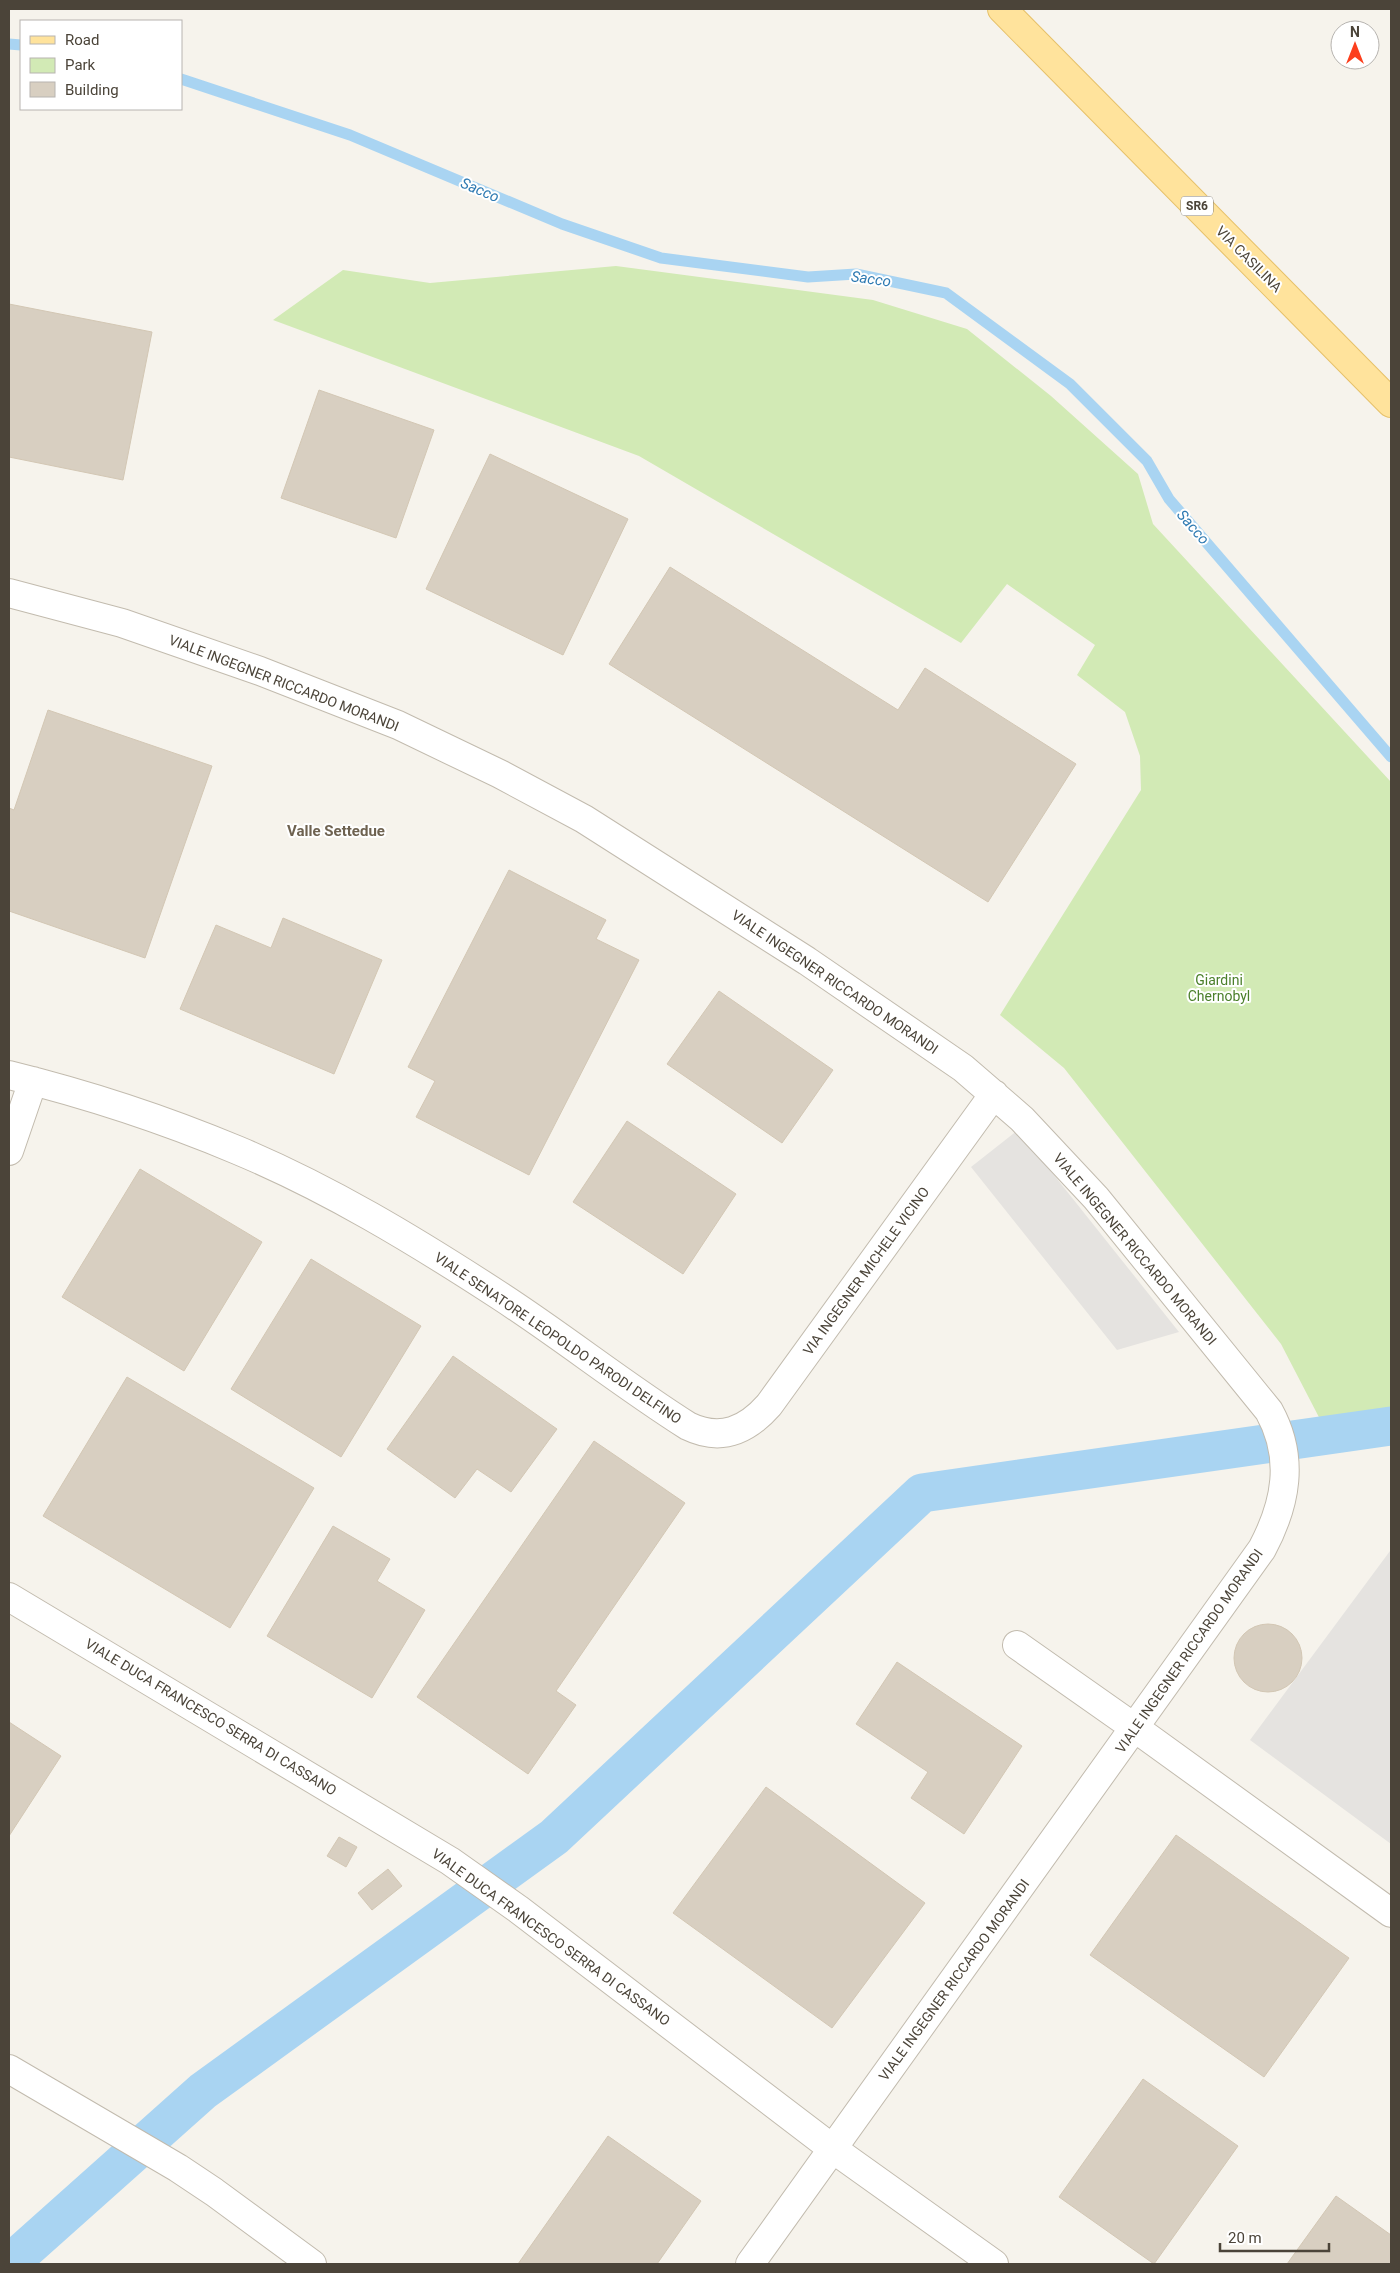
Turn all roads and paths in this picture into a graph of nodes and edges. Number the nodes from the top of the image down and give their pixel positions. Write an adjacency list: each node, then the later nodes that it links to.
1 (1002, 9): 2 (main road, VIA CASILINA / SR6)
2 (1391, 404)
3 (9, 593): 5 (street, VIALE INGEGNER RICCARDO MORANDI)
4 (21, 1078): 6 (street); 7 (street, VIALE SENATORE LEOPOLDO PARODI DELFINO)
5 (994, 1094): 7 (street, VIA INGEGNER MICHELE VICINO); 10 (street, VIALE INGEGNER RICCARDO MORANDI)
6 (9, 1152)
7 (724, 1433)
8 (9, 1597): 13 (street, VIALE DUCA FRANCESCO SERRA DI CASSANO)
9 (1016, 1645): 10 (street)
10 (1135, 1728): 11 (street); 13 (street, VIALE INGEGNER RICCARDO MORANDI)
11 (1391, 1913)
12 (9, 2069): 14 (street)
13 (832, 2149): 15 (street, VIALE INGEGNER RICCARDO MORANDI); 16 (street, VIALE DUCA FRANCESCO SERRA DI CASSANO)
14 (312, 2264)
15 (750, 2264)
16 (994, 2264)

